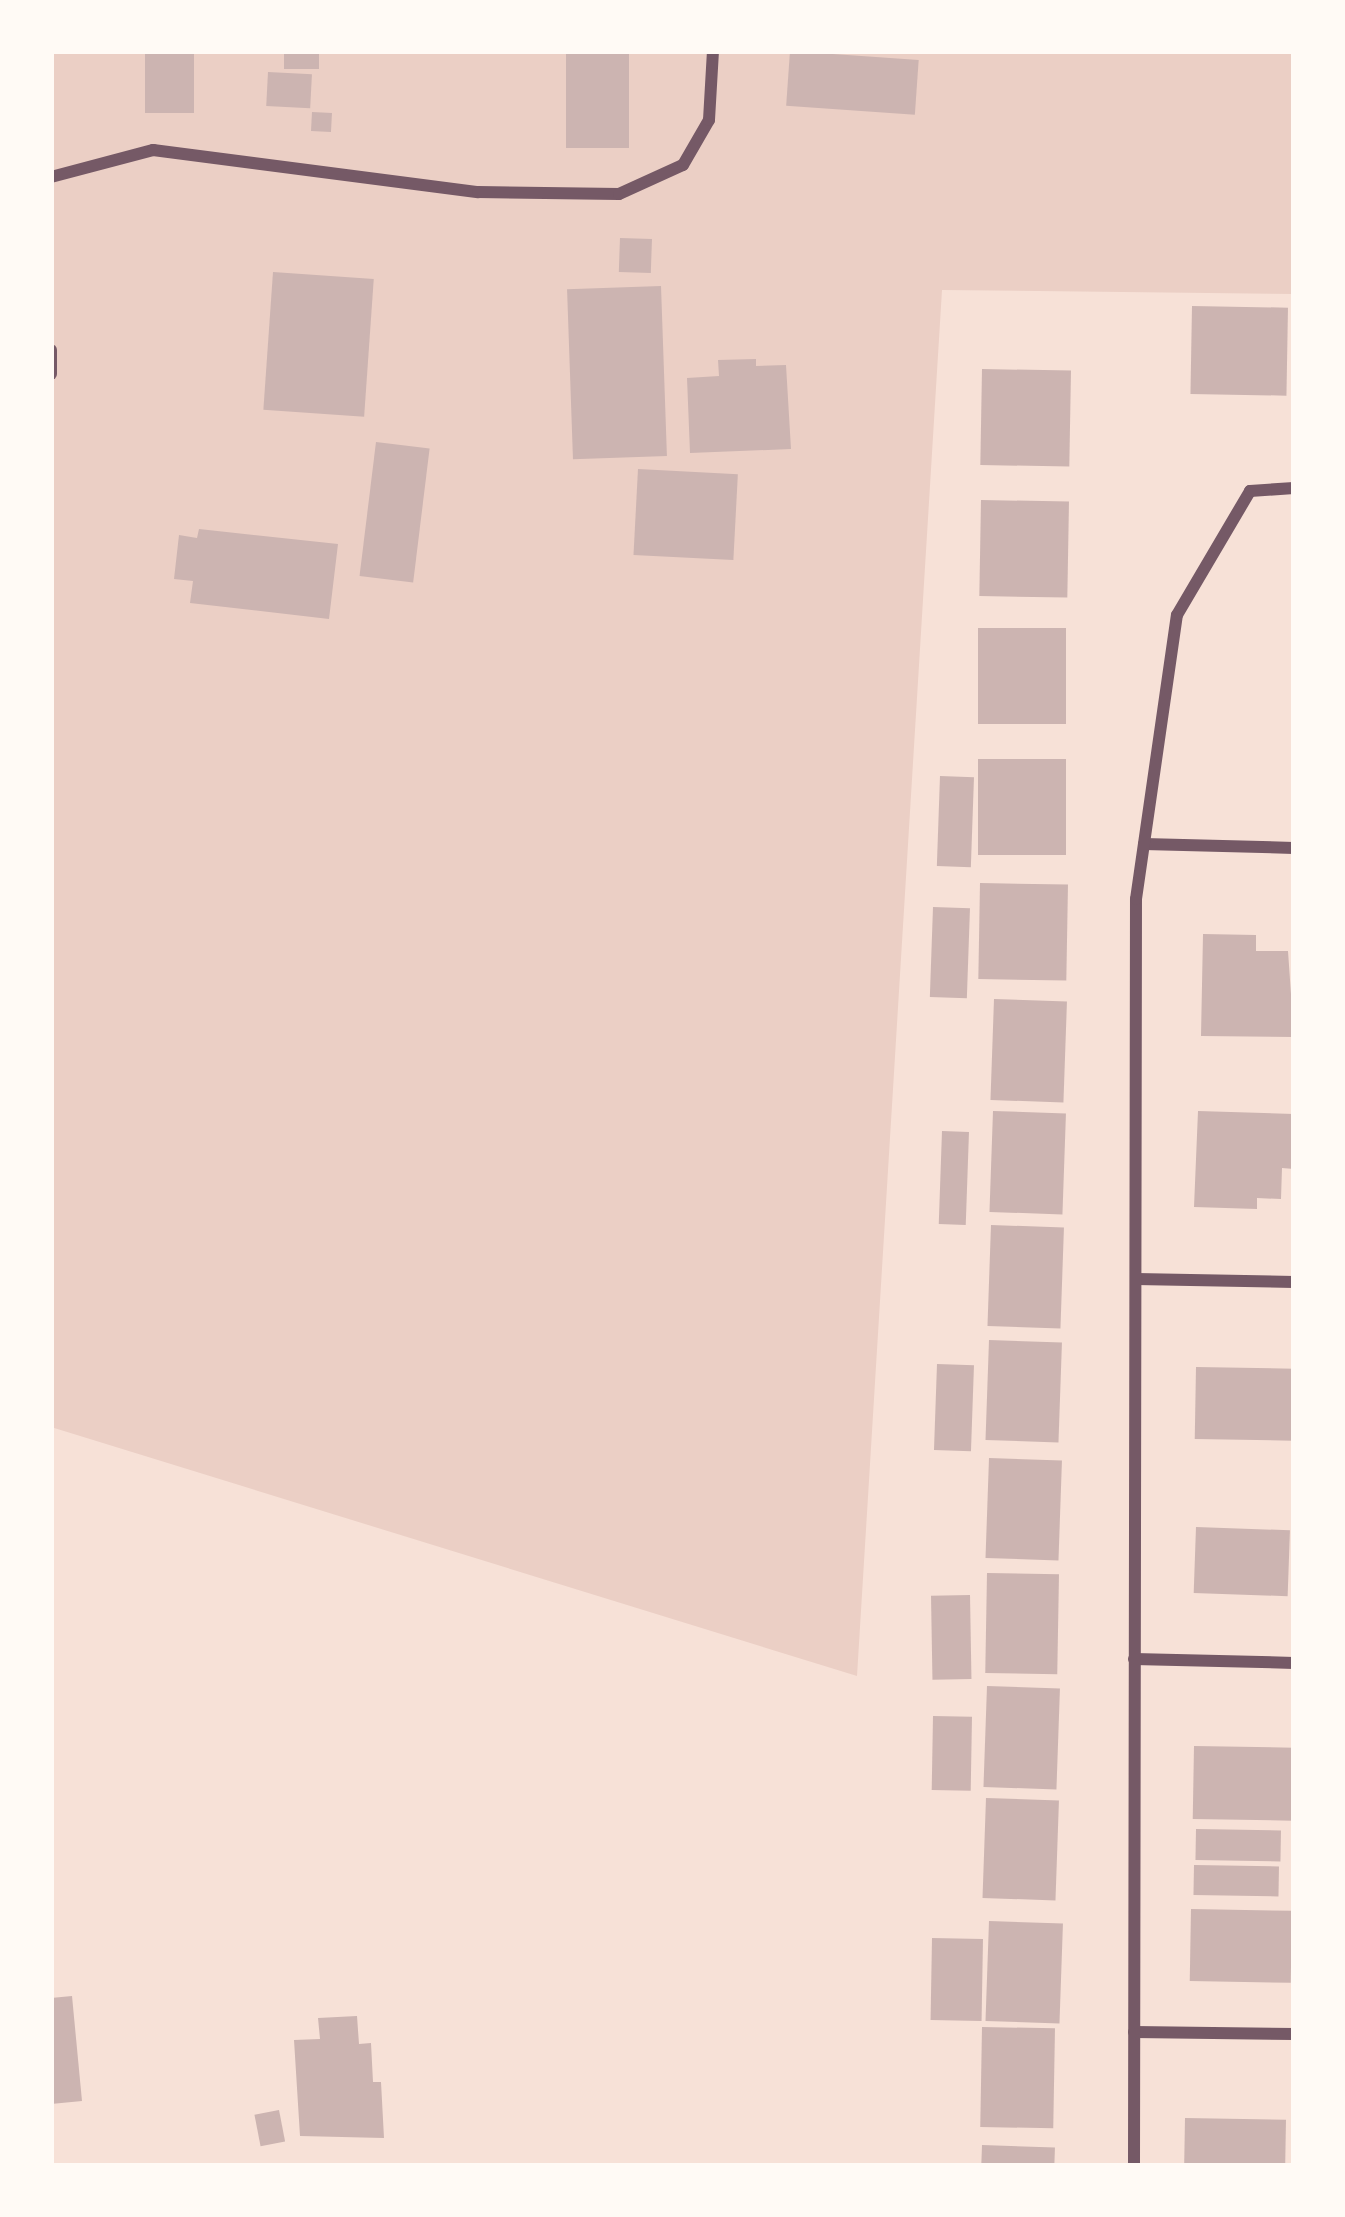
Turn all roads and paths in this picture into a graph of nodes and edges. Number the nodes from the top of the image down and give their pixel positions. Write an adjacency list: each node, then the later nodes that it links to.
1 (713, 51): 2 (street)
2 (51, 177)
3 (51, 350): 4 (street)
4 (51, 374)
5 (1294, 488): 6 (street)
6 (1144, 844): 7 (street); 8 (street)
7 (1294, 848)
8 (1136, 1279): 9 (street); 10 (street)
9 (1294, 1282)
10 (1135, 1659): 11 (street); 12 (street)
11 (1294, 1663)
12 (1134, 2032): 13 (street); 14 (street)
13 (1294, 2034)
14 (1134, 2166)

